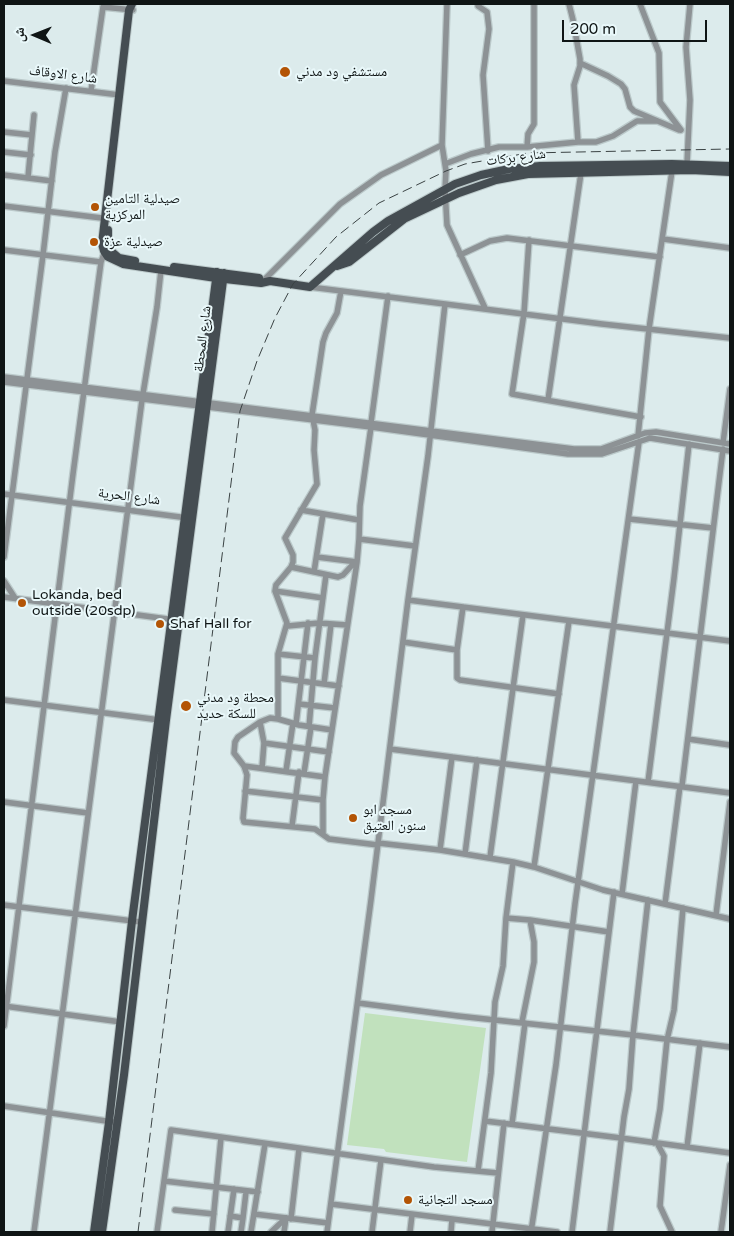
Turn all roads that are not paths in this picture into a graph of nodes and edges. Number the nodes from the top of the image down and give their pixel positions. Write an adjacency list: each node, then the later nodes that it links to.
1 (447, 4): 21 (street)
2 (478, 4): 23 (street)
3 (534, 4): 22 (street)
4 (568, 4): 8 (street)
5 (640, 4): 16 (street)
6 (690, 4): 19 (street)
7 (132, 7): 11 (street); 12 (main road); 15 (main road)
8 (580, 63): 14 (street); 20 (street)
9 (4, 81): 10 (street, شارع الاوقاف)
10 (66, 88): 11 (street, شارع الاوقاف); 34 (street)
11 (91, 91): 12 (street, شارع الاوقاف)
12 (120, 95): 15 (main road)
13 (34, 115): 18 (street)
14 (656, 120): 16 (street); 20 (street)
15 (118, 129): 39 (main road)
16 (681, 130): 19 (street)
17 (4, 132): 18 (street)
18 (32, 135): 25 (street)
19 (688, 135): 27 (street)
20 (578, 142): 22 (street)
21 (442, 145): 26 (street); 53 (street)
22 (527, 147): 23 (street)
23 (488, 150): 26 (street)
24 (4, 152): 25 (street)
25 (31, 155): 33 (street)
26 (445, 164): 35 (street)
27 (688, 164): 28 (main road, شارع بركات); 35 (main road, شارع بركات)
28 (730, 166)
29 (672, 171): 30 (main road, شارع بركات); 31 (main road, شارع بركات); 40 (street)
30 (581, 172): 36 (main road, شارع بركات); 42 (street)
31 (730, 172)
32 (4, 175): 33 (street)
33 (28, 177): 34 (street)
34 (52, 181): 38 (street)
35 (444, 190): 36 (street); 50 (main road, شارع بركات)
36 (445, 200): 47 (street); 50 (main road, شارع بركات)
37 (4, 206): 38 (street)
38 (48, 211): 39 (street); 46 (street)
39 (107, 219): 45 (main road)
40 (663, 238): 43 (street); 48 (street)
41 (529, 240): 42 (street); 47 (street); 59 (street)
42 (571, 244): 48 (street); 60 (street)
43 (730, 248)
44 (4, 250): 46 (street)
45 (107, 250): 49 (street); 51 (main road); 52 (main road)
46 (43, 255): 49 (street); 65 (street)
47 (460, 255): 58 (street)
48 (660, 257): 61 (street)
49 (101, 262): 66 (street)
50 (333, 268): 54 (main road, شارع بركات)
51 (161, 270): 52 (main road); 68 (street)
52 (220, 276): 53 (main road); 70 (main road, شارع المحطة)
53 (265, 281): 54 (main road)
54 (310, 287): 55 (street)
55 (341, 291): 56 (street); 72 (street)
56 (388, 296): 57 (street); 73 (street)
57 (445, 304): 58 (street); 74 (street)
58 (485, 308): 59 (street)
59 (524, 313): 60 (street); 69 (street)
60 (559, 318): 61 (street); 69 (street)
61 (649, 329): 62 (street); 71 (street)
62 (730, 338)
63 (4, 376): 65 (street)
64 (4, 382): 65 (street)
65 (27, 382): 66 (street); 81 (street)
66 (85, 389): 68 (street); 82 (street)
67 (730, 389): 78 (street)
68 (142, 396): 70 (street); 83 (street)
69 (548, 400): 71 (street)
70 (203, 404): 72 (street); 86 (main road, شارع المحطة)
71 (640, 417): 75 (street)
72 (312, 418): 73 (street); 84 (street)
73 (371, 425): 74 (street); 88 (street)
74 (430, 433): 75 (street); 92 (street)
75 (638, 439): 76 (street); 78 (street); 87 (street)
76 (689, 444): 78 (street); 89 (street)
77 (730, 444): 78 (street)
78 (723, 446): 79 (street); 90 (street)
79 (730, 451)
80 (4, 494): 81 (street, شارع الحرية)
81 (12, 495): 82 (street, شارع الحرية); 93 (street)
82 (69, 502): 83 (street, شارع الحرية); 105 (street)
83 (127, 509): 86 (street, شارع الحرية); 107 (street)
84 (301, 510): 85 (street); 96 (street)
85 (323, 514): 88 (street); 94 (street)
86 (188, 518): 109 (main road, شارع المحطة)
87 (629, 519): 89 (street); 116 (street)
88 (359, 520): 91 (street)
89 (679, 525): 90 (street); 117 (street)
90 (714, 528): 118 (street)
91 (359, 539): 92 (street); 95 (street)
92 (415, 546): 104 (street)
93 (4, 557)
94 (317, 557): 95 (street); 97 (street)
95 (356, 562): 98 (street); 114 (street)
96 (291, 568): 97 (street); 100 (street)
97 (314, 572): 98 (street)
98 (326, 575): 103 (street)
99 (4, 581): 102 (street)
100 (275, 591): 103 (street); 115 (street)
101 (4, 597): 102 (street)
102 (15, 598): 105 (street)
103 (323, 598): 112 (street)
104 (408, 600): 106 (street); 120 (street)
105 (57, 604): 107 (street); 133 (street)
106 (463, 607): 108 (street); 121 (street)
107 (114, 612): 109 (street); 137 (street)
108 (523, 615): 110 (street); 130 (street)
109 (176, 620): 139 (main road, شارع المحطة)
110 (569, 621): 116 (street); 131 (street)
111 (308, 623): 112 (street); 115 (street); 123 (street)
112 (319, 623): 113 (street); 124 (street)
113 (331, 624): 114 (street); 128 (street)
114 (347, 625): 129 (street)
115 (288, 626): 122 (street)
116 (614, 626): 117 (street); 159 (street)
117 (667, 633): 118 (street); 162 (street)
118 (701, 638): 119 (street); 144 (street)
119 (730, 641)
120 (403, 642): 121 (street); 149 (street)
121 (458, 650): 130 (street)
122 (278, 654): 123 (street); 125 (street)
123 (304, 657): 124 (street); 126 (street)
124 (315, 658): 127 (street)
125 (278, 678): 126 (street); 138 (street)
126 (301, 681): 127 (street); 134 (street)
127 (313, 682): 128 (street); 135 (street)
128 (324, 684): 129 (street)
129 (339, 686): 136 (street)
130 (512, 687): 131 (street); 153 (street)
131 (559, 694): 156 (street)
132 (4, 700): 133 (street)
133 (44, 704): 137 (street); 170 (street)
134 (299, 704): 135 (street); 141 (street)
135 (311, 705): 136 (street); 142 (street)
136 (335, 708): 143 (street)
137 (101, 712): 139 (street); 171 (street)
138 (278, 719): 140 (street); 141 (street)
139 (162, 720): 192 (main road); 194 (main road)
140 (260, 722): 145 (street); 154 (street)
141 (295, 724): 142 (street); 147 (street)
142 (310, 727): 143 (street); 148 (street)
143 (332, 730): 150 (street)
144 (688, 739): 146 (street); 163 (street)
145 (264, 743): 147 (street); 155 (street)
146 (730, 745)
147 (289, 746): 148 (street); 157 (street)
148 (308, 749): 150 (street); 158 (street)
149 (390, 749): 151 (street); 174 (street)
150 (329, 752): 160 (street)
151 (452, 758): 152 (street); 175 (street)
152 (477, 760): 153 (street); 176 (street)
153 (503, 763): 156 (street); 177 (street)
154 (244, 766): 155 (street); 164 (street)
155 (262, 768): 157 (street)
156 (549, 769): 159 (street); 179 (street)
157 (286, 771): 158 (street)
158 (302, 773): 160 (street); 166 (street)
159 (594, 775): 161 (street); 180 (street)
160 (325, 777): 167 (street)
161 (636, 781): 162 (street); 182 (street)
162 (648, 782): 163 (street)
163 (681, 786): 165 (street); 184 (street)
164 (245, 791): 166 (street); 172 (street)
165 (730, 793)
166 (296, 796): 167 (street); 172 (street)
167 (322, 800): 173 (street)
168 (4, 802): 170 (street)
169 (730, 802): 189 (street)
170 (31, 806): 171 (street); 186 (street)
171 (88, 813): 188 (street)
172 (292, 826): 173 (street)
173 (323, 834): 174 (street)
174 (378, 844): 175 (street); 197 (street)
175 (440, 850): 176 (street)
176 (465, 854): 177 (street)
177 (490, 857): 178 (street)
178 (513, 862): 179 (street); 190 (street)
179 (534, 867): 180 (street)
180 (578, 882): 181 (street); 195 (street)
181 (614, 892): 182 (street); 196 (street)
182 (622, 894): 183 (street)
183 (648, 900): 184 (street); 206 (street)
184 (664, 904): 187 (street)
185 (4, 905): 186 (street)
186 (19, 907): 188 (street); 198 (street)
187 (683, 908): 189 (street); 207 (street)
188 (75, 913): 192 (street); 199 (street)
189 (716, 916): 191 (street)
190 (506, 918): 193 (street); 200 (street)
191 (730, 919)
192 (132, 920): 194 (street); 201 (main road)
193 (530, 920): 195 (street); 202 (street)
194 (141, 922): 212 (main road)
195 (572, 927): 196 (street); 204 (street)
196 (609, 932): 205 (street)
197 (358, 1003): 200 (street); 225 (street)
198 (5, 1006): 199 (street); 203 (street)
199 (62, 1014): 201 (street); 211 (street)
200 (495, 1019): 202 (street); 213 (street)
201 (120, 1022): 212 (main road)
202 (523, 1022): 204 (street); 215 (street)
203 (4, 1026)
204 (559, 1027): 205 (street); 216 (street)
205 (597, 1031): 206 (street); 217 (street)
206 (633, 1034): 207 (street); 219 (street)
207 (668, 1040): 208 (street); 220 (street)
208 (700, 1043): 209 (street); 222 (street)
209 (730, 1047)
210 (4, 1106): 211 (street)
211 (50, 1114): 212 (street); 248 (street)
212 (113, 1122): 249 (main road); 250 (main road)
213 (485, 1122): 214 (street); 228 (street)
214 (504, 1123): 215 (street); 229 (street)
215 (512, 1124): 216 (street)
216 (546, 1128): 217 (street); 247 (street)
217 (584, 1133): 219 (street); 264 (street)
218 (222, 1138): 221 (street); 230 (street); 231 (street)
219 (621, 1138): 220 (street); 265 (street)
220 (655, 1143): 222 (street); 266 (street)
221 (265, 1144): 223 (street); 234 (street)
222 (687, 1147): 224 (street)
223 (299, 1149): 225 (street); 243 (street)
224 (730, 1153)
225 (338, 1155): 226 (street); 235 (street)
226 (381, 1160): 228 (street); 237 (street)
227 (730, 1165): 267 (street)
228 (478, 1171): 229 (street)
229 (498, 1173): 246 (street)
230 (164, 1181): 231 (street); 251 (street)
231 (215, 1187): 232 (street); 238 (street)
232 (234, 1189): 234 (street); 241 (street)
233 (246, 1192): 242 (street)
234 (258, 1192): 239 (street)
235 (331, 1204): 237 (street); 245 (street)
236 (175, 1210): 238 (street)
237 (375, 1210): 240 (street); 259 (street)
238 (214, 1214): 252 (street)
239 (254, 1214): 243 (street); 255 (street)
240 (412, 1215): 244 (street); 260 (street)
241 (230, 1216): 242 (street); 253 (street)
242 (243, 1218): 254 (street)
243 (288, 1218): 245 (street); 256 (street); 257 (street)
244 (452, 1220): 246 (street); 261 (street)
245 (328, 1224): 258 (street)
246 (492, 1225): 247 (street); 262 (street)
247 (531, 1231): 263 (street)
248 (34, 1232)
249 (94, 1232)
250 (102, 1232)
251 (157, 1232)
252 (212, 1232)
253 (228, 1232)
254 (242, 1232)
255 (251, 1232)
256 (271, 1232)
257 (284, 1232)
258 (327, 1232)
259 (372, 1232)
260 (410, 1232)
261 (451, 1232)
262 (492, 1232)
263 (557, 1232)
264 (572, 1232)
265 (610, 1232)
266 (672, 1232)
267 (721, 1232)

